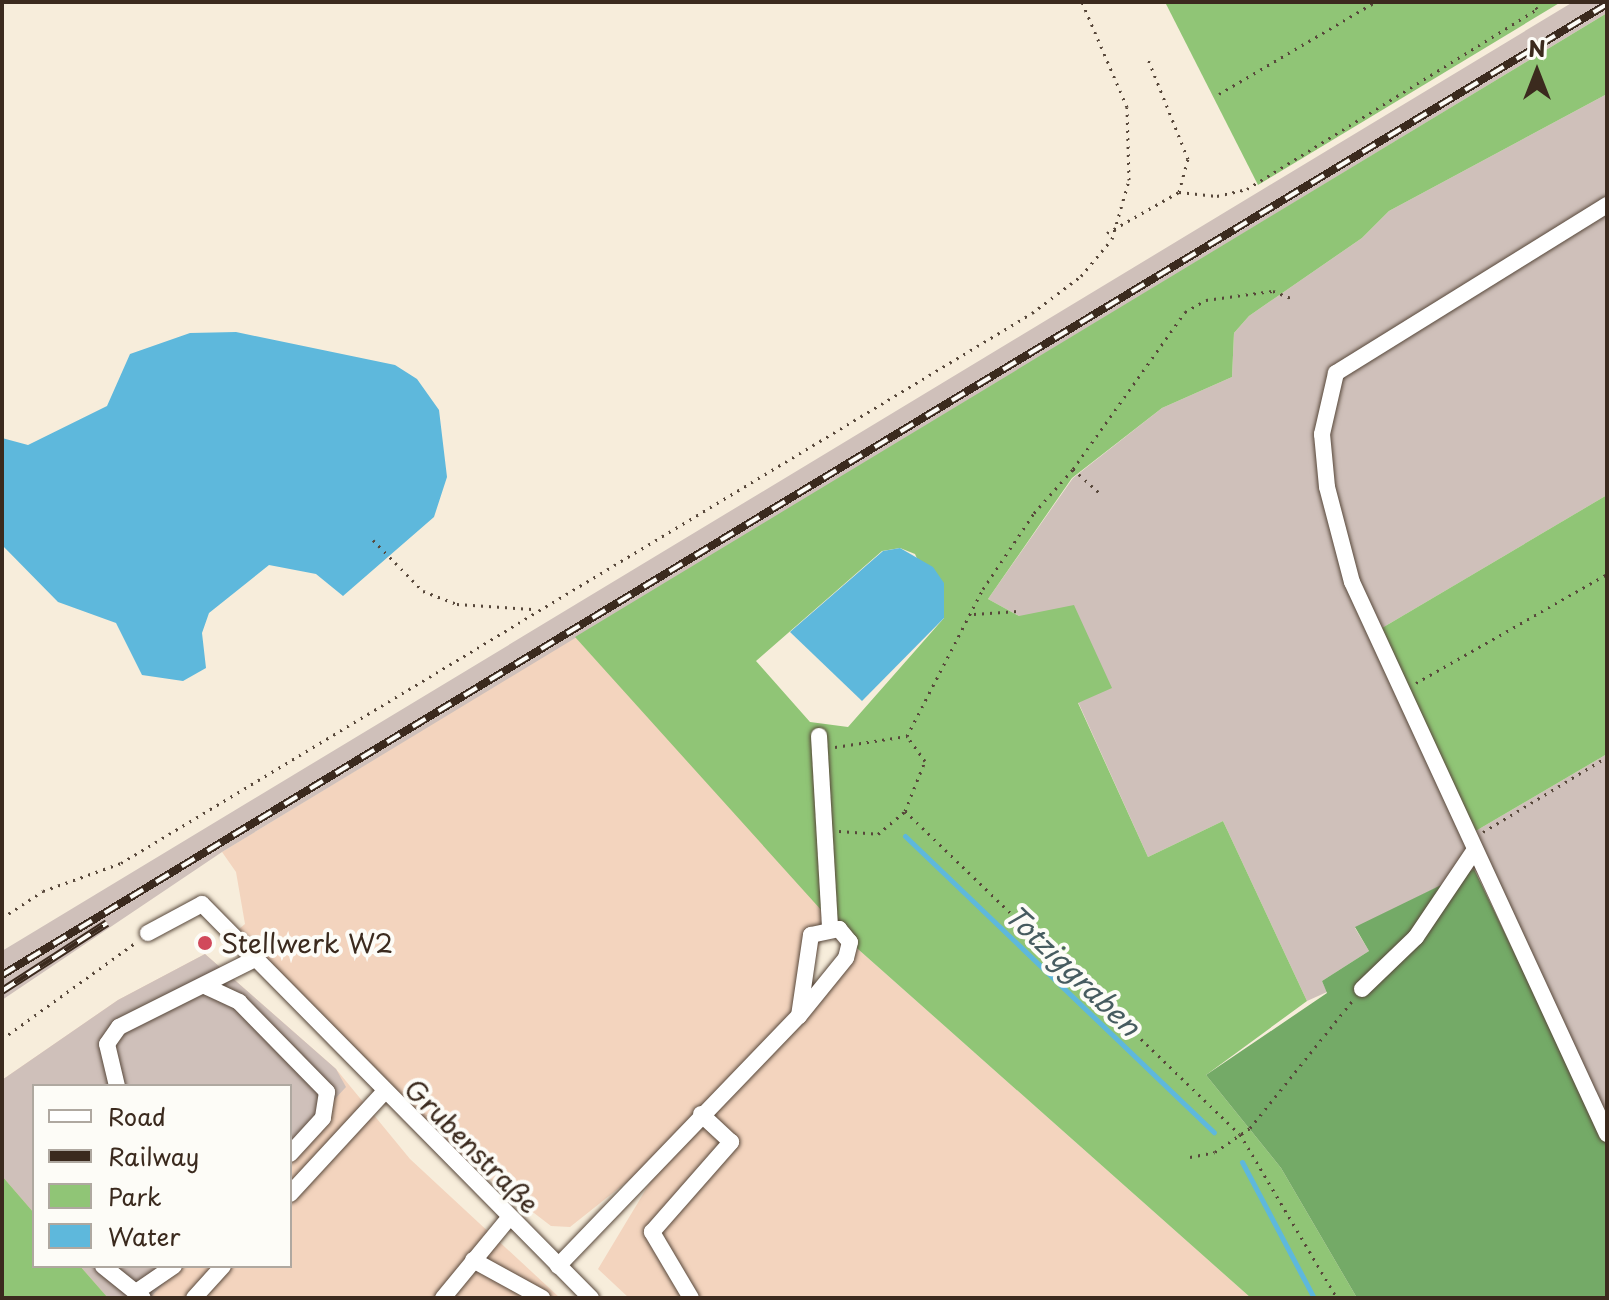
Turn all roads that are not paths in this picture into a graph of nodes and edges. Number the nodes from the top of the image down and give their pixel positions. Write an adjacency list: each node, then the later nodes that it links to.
1 (1607, 205): 3 (street)
2 (819, 736): 4 (street)
3 (1472, 846): 8 (street); 13 (street)
4 (830, 926): 9 (street); 9 (street)
5 (148, 933): 6 (street)
6 (251, 961): 7 (street); 11 (street)
7 (205, 986): 10 (street); 14 (street)
8 (1362, 989)
9 (799, 1016): 12 (street)
10 (116, 1084)
11 (385, 1091): 15 (street, Grubenstraße); 16 (street, Grubenstraße)
12 (701, 1114): 18 (street); 27 (street)
13 (1607, 1134)
14 (292, 1152)
15 (292, 1192)
16 (509, 1218): 17 (street); 18 (street, Grubenstraße)
17 (473, 1260): 24 (street); 25 (street)
18 (558, 1266): 26 (street, Grubenstraße)
19 (105, 1268): 22 (street)
20 (172, 1268): 22 (street)
21 (221, 1268): 23 (street)
22 (139, 1295)
23 (194, 1298)
24 (443, 1298)
25 (542, 1298)
26 (591, 1298)
27 (691, 1298)

